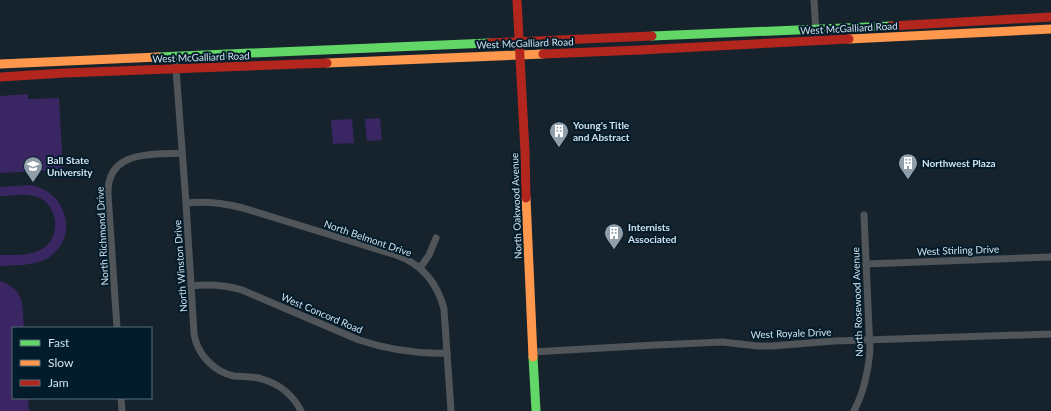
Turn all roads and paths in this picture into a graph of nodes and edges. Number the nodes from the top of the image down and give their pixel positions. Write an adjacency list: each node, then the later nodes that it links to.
1 (517, 0): 7 (main road, North Oakwood Avenue)
2 (814, 0): 4 (street)
3 (1051, 17): 4 (main road, West McGalliard Road)
4 (816, 28): 6 (street); 7 (main road, West McGalliard Road)
5 (1051, 29): 6 (main road, West McGalliard Road)
6 (817, 40): 8 (main road, West McGalliard Road)
7 (520, 42): 8 (main road, North Oakwood Avenue); 9 (main road, West McGalliard Road)
8 (521, 54): 11 (main road, West McGalliard Road); 24 (main road, North Oakwood Avenue)
9 (176, 56): 10 (main road, West McGalliard Road); 11 (street, North Winston Drive)
10 (0, 64)
11 (176, 70): 12 (main road, West McGalliard Road); 13 (street, North Winston Drive)
12 (0, 77)
13 (182, 153): 14 (street, North Winston Drive); 21 (street, North Richmond Drive)
14 (186, 203): 19 (street, North Belmont Drive); 20 (street, North Winston Drive)
15 (864, 215): 18 (street, North Rosewood Avenue)
16 (436, 238): 19 (street)
17 (1051, 257): 18 (street, West Stirling Drive)
18 (866, 264): 23 (street, North Rosewood Avenue)
19 (420, 268): 25 (street, North Belmont Drive)
20 (191, 286): 25 (street, West Concord Road); 29 (street, North Winston Drive)
21 (117, 327)
22 (1051, 334): 23 (street, West Royale Drive)
23 (869, 340): 24 (street, West Royale Drive); 27 (street, North Rosewood Avenue)
24 (532, 352): 31 (main road, North Oakwood Avenue)
25 (447, 353): 30 (street, North Belmont Drive)
26 (121, 399): 28 (street)
27 (855, 409): 32 (street)
28 (122, 411)
29 (301, 411)
30 (451, 411)
31 (536, 411)
32 (863, 411)

